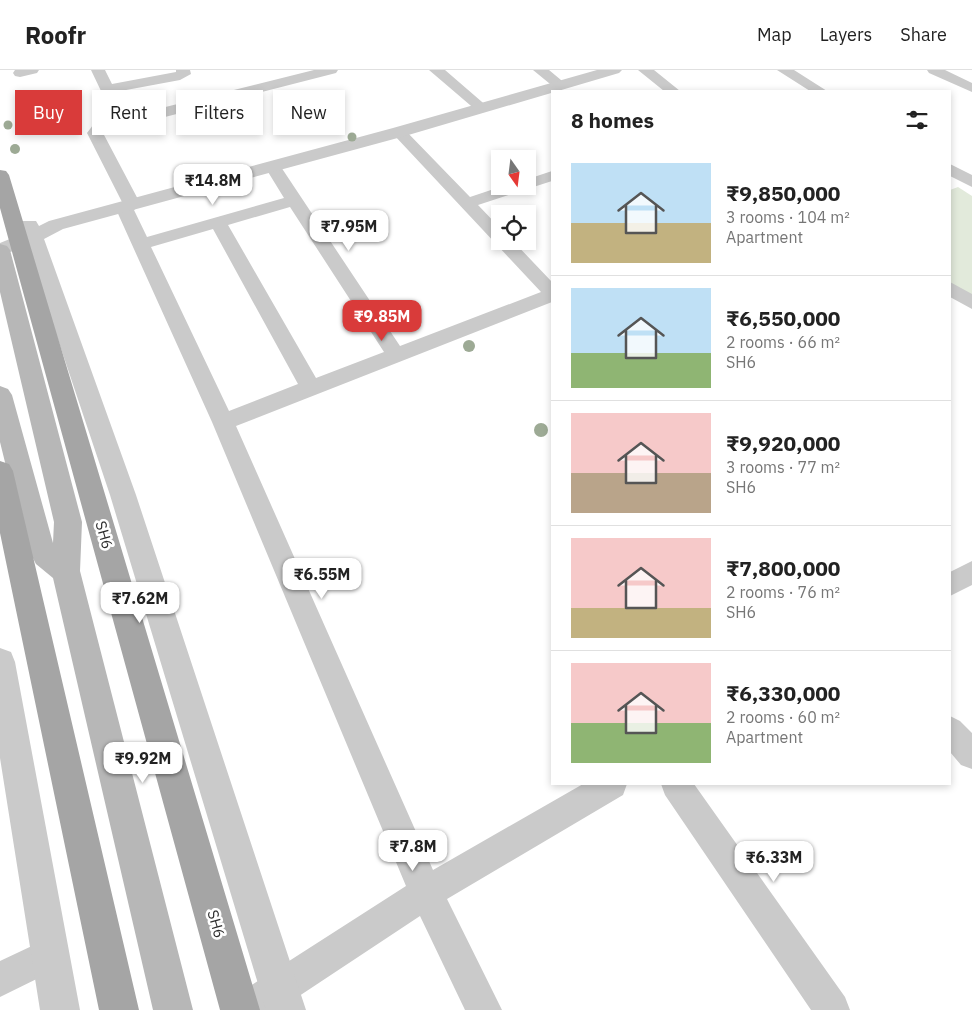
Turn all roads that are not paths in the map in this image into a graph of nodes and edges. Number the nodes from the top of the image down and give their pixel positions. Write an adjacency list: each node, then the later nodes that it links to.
1 (98, 70): 12 (street)
2 (183, 70): 13 (street)
3 (331, 70): 16 (street)
4 (436, 70): 17 (street)
5 (540, 70): 10 (street)
6 (614, 70): 10 (street)
7 (645, 70): 14 (street)
8 (784, 70): 15 (street)
9 (934, 70): 11 (street)
10 (560, 86): 17 (street)
11 (972, 88)
12 (107, 90)
13 (150, 90)
14 (672, 90)
15 (818, 90)
16 (166, 97)
17 (482, 108): 18 (street)
18 (399, 132): 20 (street); 28 (street)
19 (96, 135): 29 (street)
20 (273, 167): 27 (street); 29 (street)
21 (951, 170): 25 (street)
22 (0, 175): 32 (main road, SH6)
23 (551, 176): 24 (street)
24 (536, 181)
25 (972, 182)
26 (492, 195): 28 (street)
27 (295, 200): 30 (street); 39 (street)
28 (467, 203): 31 (street)
29 (128, 206): 32 (street); 33 (street)
30 (218, 222): 33 (street); 40 (street)
31 (491, 228)
32 (19, 235): 44 (main road); 55 (street); 59 (main road, SH6)
33 (141, 244): 42 (street)
34 (511, 250): 36 (street)
35 (951, 289): 38 (street)
36 (551, 293)
37 (551, 294): 39 (street)
38 (972, 302)
39 (396, 355): 40 (street)
40 (310, 388): 42 (street)
41 (0, 394): 44 (main road)
42 (223, 422): 52 (street)
43 (0, 471): 57 (main road)
44 (66, 570): 58 (main road)
45 (972, 572): 46 (street)
46 (951, 584)
47 (0, 662): 53 (street)
48 (951, 732): 49 (street)
49 (972, 754)
50 (610, 785): 52 (street)
51 (677, 785): 62 (street)
52 (426, 893): 55 (street); 61 (street)
53 (51, 954): 54 (street); 56 (street)
54 (0, 979)
55 (283, 999): 60 (street)
56 (60, 1010)
57 (119, 1010)
58 (173, 1010)
59 (240, 1010)
60 (246, 1010)
61 (484, 1010)
62 (832, 1010)

